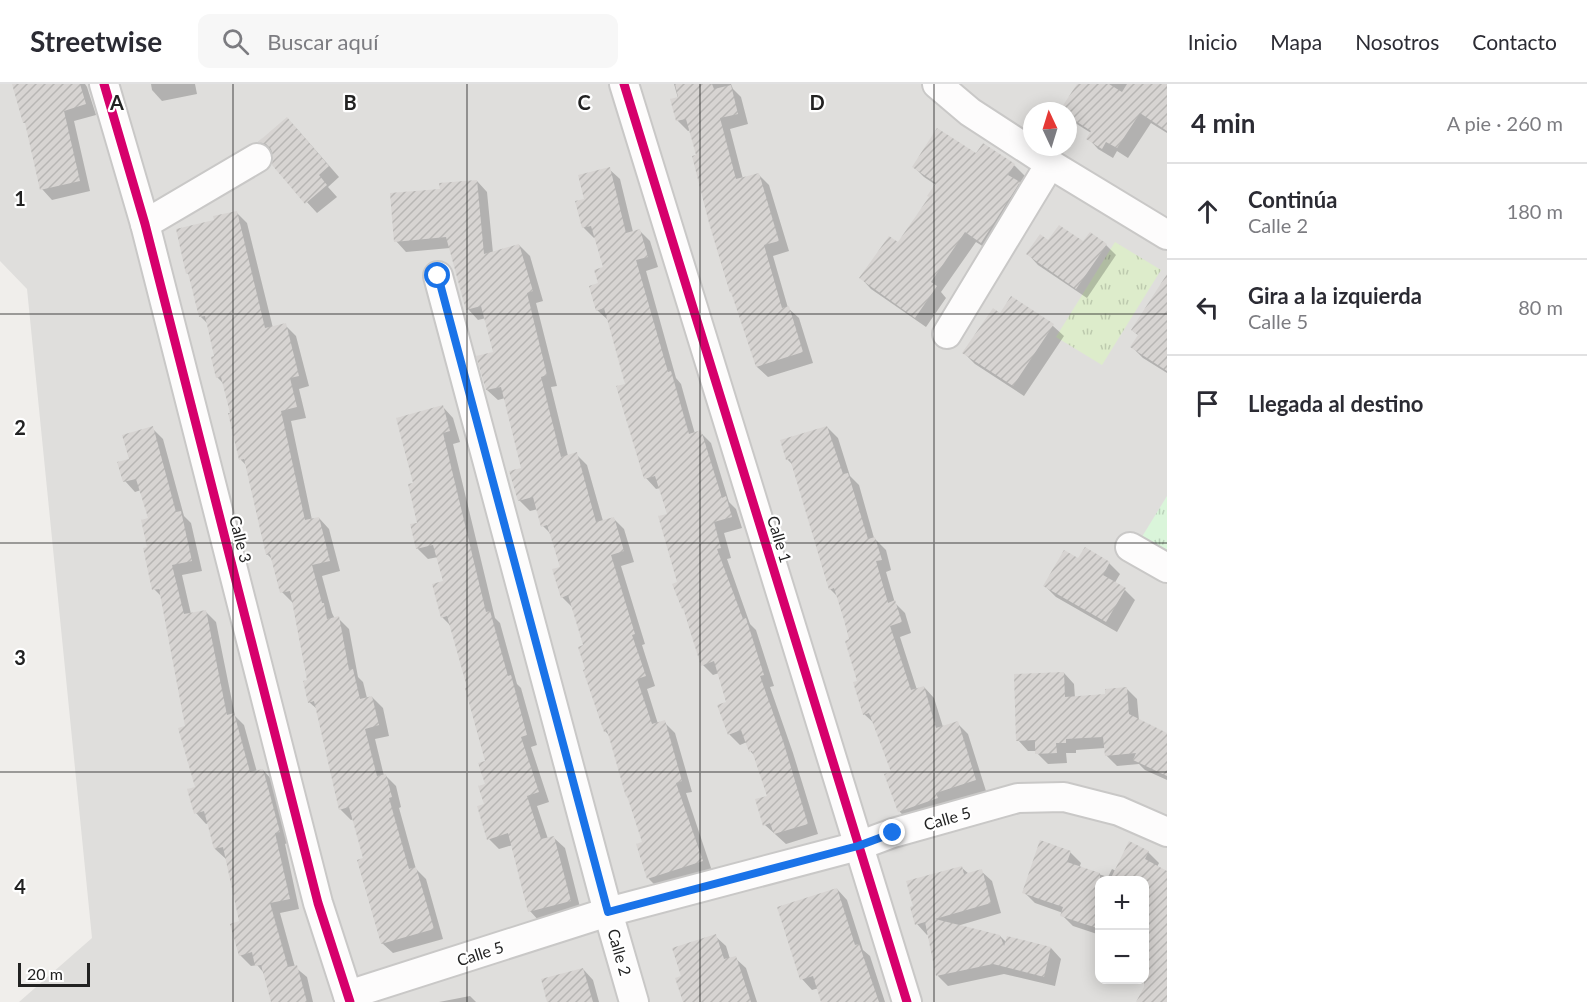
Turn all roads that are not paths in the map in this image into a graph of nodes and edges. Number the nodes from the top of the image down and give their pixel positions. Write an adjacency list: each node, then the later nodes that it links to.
1 (104, 84): 6 (street, Calle 3)
2 (624, 84): 13 (street, Calle 1)
3 (937, 84): 5 (street)
4 (257, 158): 6 (street)
5 (1050, 164): 7 (street); 9 (street)
6 (145, 225): 15 (street, Calle 3)
7 (1167, 236)
8 (438, 276): 14 (street, Calle 2)
9 (947, 334)
10 (1130, 546): 11 (street)
11 (1167, 568)
12 (1167, 832): 13 (street, Calle 5)
13 (858, 846): 14 (street, Calle 5); 17 (street, Calle 1)
14 (608, 912): 15 (street, Calle 5); 16 (street, Calle 2)
15 (349, 999)
16 (634, 1002)
17 (907, 1002)

